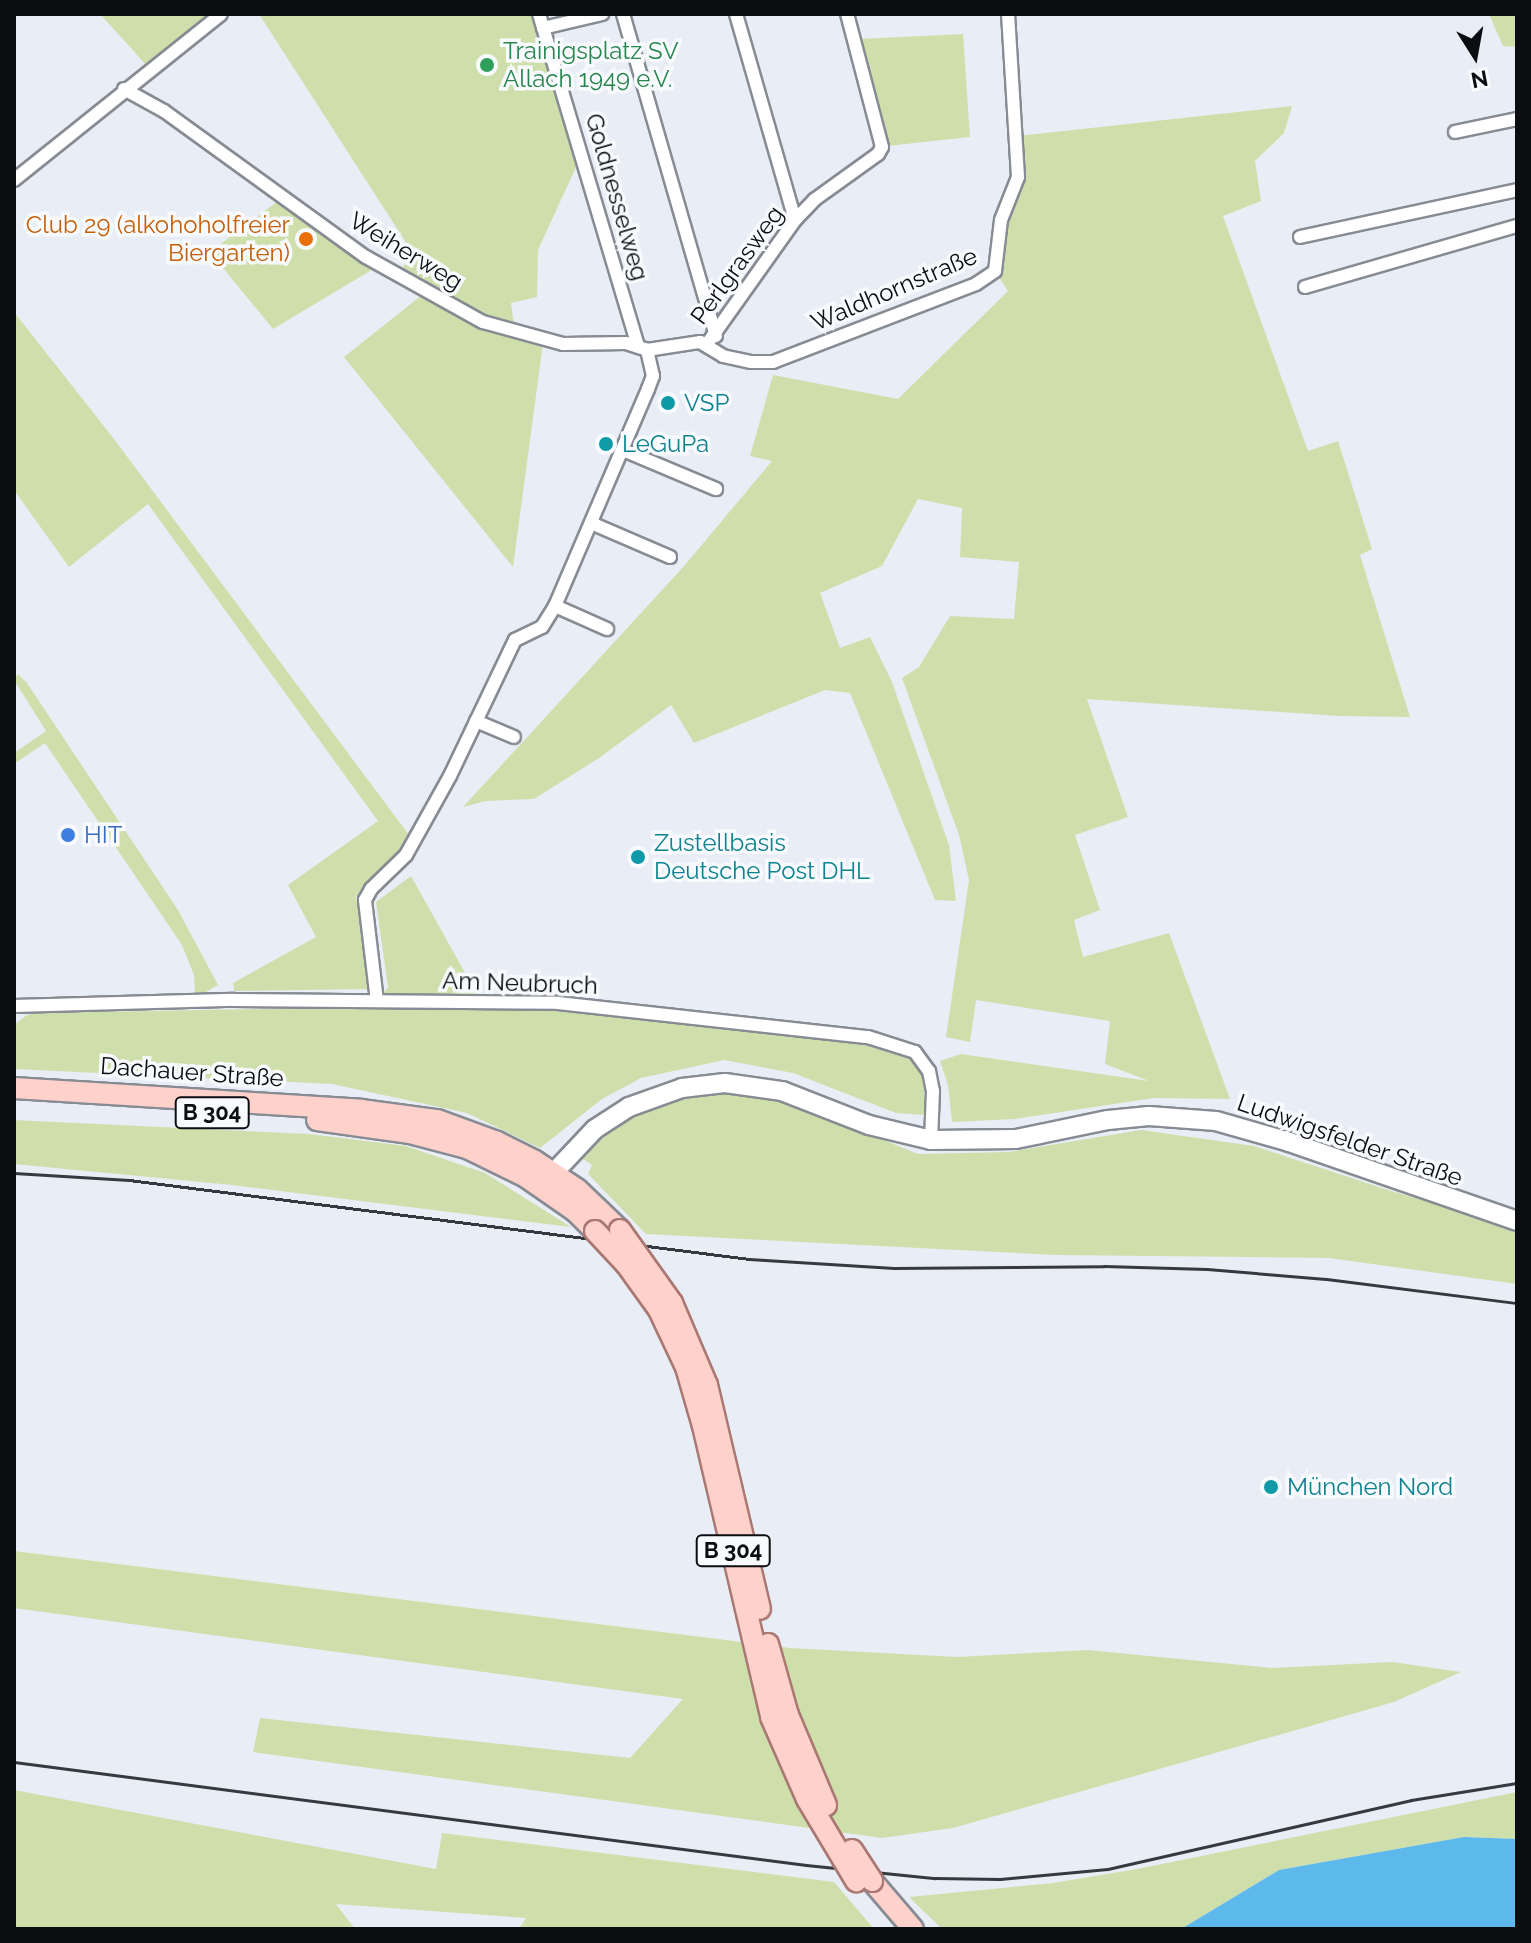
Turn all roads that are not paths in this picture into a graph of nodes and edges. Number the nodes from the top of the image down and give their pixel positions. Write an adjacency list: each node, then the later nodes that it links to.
1 (221, 14): 9 (street)
2 (539, 14): 8 (street, Goldnesselweg)
3 (602, 14): 8 (street)
4 (623, 14): 18 (street)
5 (736, 14): 14 (street)
6 (847, 14): 14 (street, Perlgrasweg)
7 (1008, 14): 18 (street, Waldhornstraße)
8 (543, 28): 19 (street, Goldnesselweg)
9 (124, 89): 12 (street); 19 (street, Weiherweg)
10 (1517, 119): 11 (street)
11 (1455, 132)
12 (14, 180)
13 (1517, 190): 16 (street)
14 (795, 220): 18 (street, Perlgrasweg)
15 (1517, 226): 17 (street)
16 (1300, 237)
17 (1305, 287)
18 (708, 340): 19 (street, Weiherweg)
19 (642, 348): 20 (street, Goldnesselweg)
20 (623, 450): 21 (street); 22 (street, Goldnesselweg)
21 (716, 489)
22 (591, 523): 23 (street); 24 (street, Goldnesselweg)
23 (670, 557)
24 (555, 606): 25 (street); 26 (street)
25 (607, 629)
26 (476, 721): 27 (street); 28 (street)
27 (514, 737)
28 (377, 1001): 29 (street, Am Neubruch); 33 (street, Am Neubruch)
29 (21, 1006): 30 (street, Am Neubruch)
30 (14, 1016)
31 (14, 1088): 34 (main road, Dachauer Straße / B 304)
32 (14, 1101): 34 (main road, Dachauer Straße / B 304)
33 (931, 1140): 34 (street, Ludwigsfelder Straße); 35 (street, Ludwigsfelder Straße)
34 (546, 1180): 36 (main road, Dachauer Straße / B 304, bridge); 36 (main road, Dachauer Straße / B 304, bridge)
35 (1517, 1221)
36 (864, 1881): 37 (main road, Dachauer Straße / B 304); 38 (main road, Dachauer Straße / B 304)
37 (895, 1929)
38 (913, 1929)

